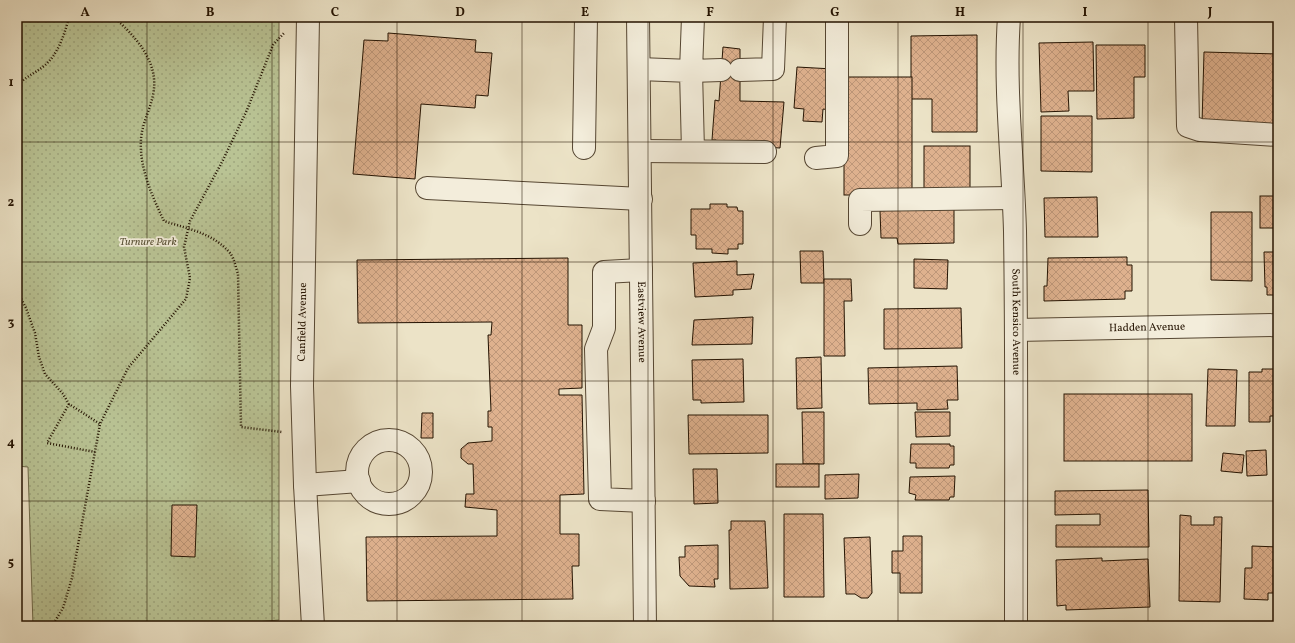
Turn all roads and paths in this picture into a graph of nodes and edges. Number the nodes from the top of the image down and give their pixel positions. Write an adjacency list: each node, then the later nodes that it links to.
1 (69, 17): 13 (path)
2 (114, 17): 24 (path)
3 (586, 17): 15 (street)
4 (638, 17): 11 (street, Eastview Avenue)
5 (693, 17): 12 (street)
6 (775, 17): 12 (street)
7 (837, 17): 19 (street)
8 (1009, 17): 21 (street, South Kensico Avenue)
9 (1186, 17): 14 (street)
10 (308, 19): 24 (path); 31 (street, Canfield Avenue)
11 (639, 69): 12 (street); 16 (street, Eastview Avenue)
12 (691, 71): 17 (street)
13 (17, 87)
14 (1278, 135)
15 (584, 148)
16 (640, 151): 17 (street); 22 (street, Eastview Avenue)
17 (693, 151): 18 (street)
18 (765, 152)
19 (816, 158)
20 (427, 188): 22 (street)
21 (1012, 198): 23 (street); 28 (street, South Kensico Avenue)
22 (641, 199): 25 (street, Eastview Avenue)
23 (860, 224)
24 (188, 228): 30 (path); 31 (path)
25 (641, 270): 35 (street, Eastview Avenue); 35 (street)
26 (17, 291): 29 (path)
27 (1278, 325): 28 (street, Hadden Avenue)
28 (1016, 330): 39 (street, South Kensico Avenue)
29 (69, 404): 30 (path); 32 (path)
30 (100, 424): 32 (path)
31 (303, 434): 34 (street, Canfield Avenue)
32 (95, 452): 36 (path)
33 (358, 481): 34 (street)
34 (305, 485): 37 (street, Canfield Avenue)
35 (644, 501): 38 (street, Eastview Avenue)
36 (52, 626)
37 (313, 626)
38 (645, 626)
39 (1016, 626)

